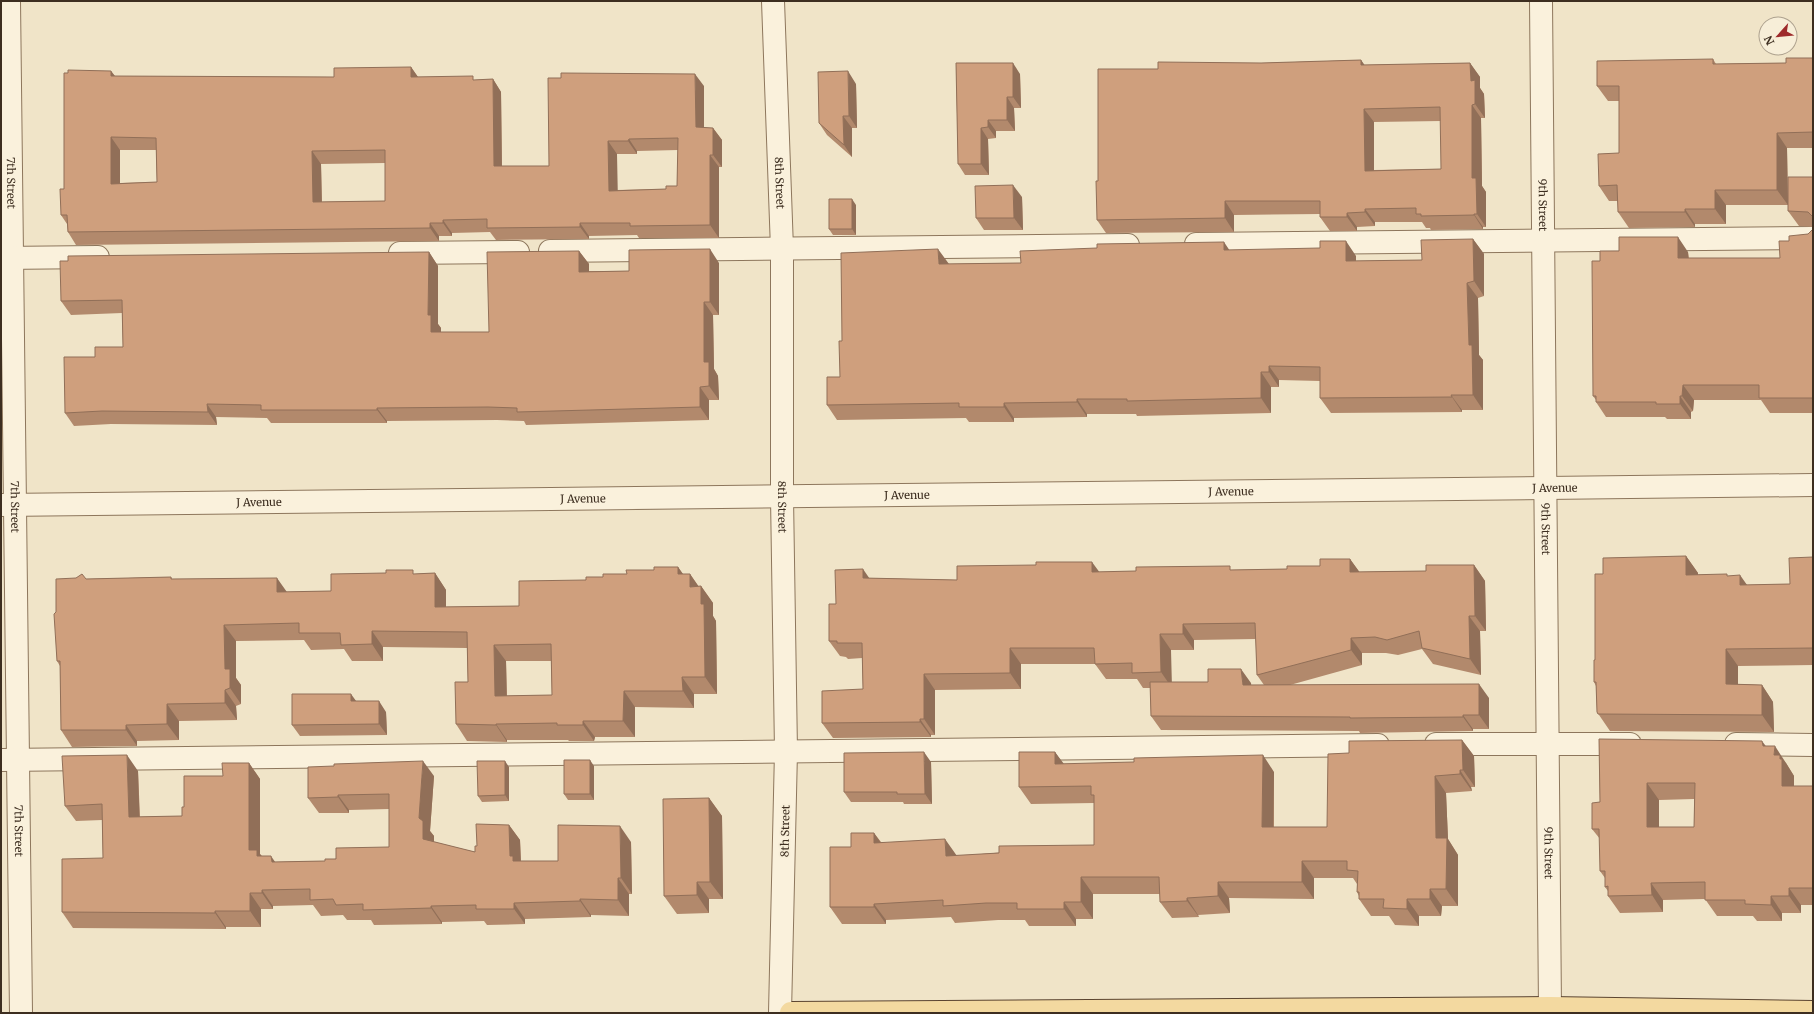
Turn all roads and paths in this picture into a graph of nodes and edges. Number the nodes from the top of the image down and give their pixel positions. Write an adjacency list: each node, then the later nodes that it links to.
1 (9, 1): 11 (street, 7th Street)
2 (773, 1): 8 (street, 8th Street)
3 (1541, 1): 5 (street, 9th Street)
4 (1813, 238): 5 (street)
5 (1544, 241): 7 (street); 13 (street, 9th Street)
6 (1148, 245): 8 (street)
7 (1179, 245)
8 (782, 249): 9 (street); 14 (street, 8th Street)
9 (376, 253)
10 (115, 256): 11 (street)
11 (7, 257): 15 (street, 7th Street)
12 (1813, 485): 13 (street, J Avenue)
13 (1546, 488): 14 (street, J Avenue); 16 (street, 9th Street)
14 (782, 497): 15 (street, J Avenue); 20 (street, 8th Street)
15 (8, 505): 21 (street, 7th Street)
16 (1547, 743): 17 (street); 20 (street); 22 (street, 9th Street)
17 (1649, 744)
18 (1719, 744): 19 (street)
19 (1813, 745)
20 (786, 751): 21 (street); 25 (street, 8th Street)
21 (10, 759): 24 (street, 7th Street)
22 (1550, 1008): 23 (main road); 26 (main road)
23 (1813, 1012)
24 (21, 1013)
25 (780, 1013)
26 (791, 1013)

